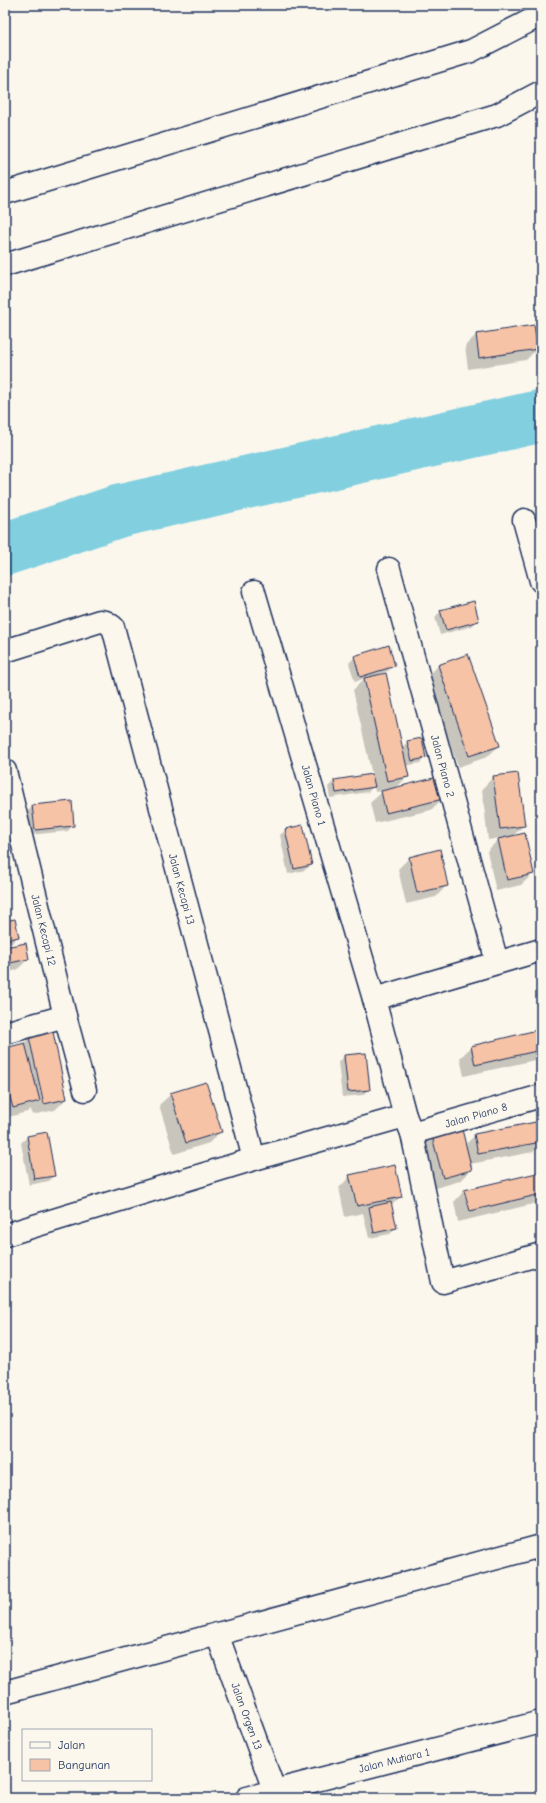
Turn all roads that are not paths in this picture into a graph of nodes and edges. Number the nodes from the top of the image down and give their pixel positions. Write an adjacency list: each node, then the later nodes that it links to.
1 (541, 15): 3 (street)
2 (541, 92): 4 (street)
3 (5, 193)
4 (5, 265)
5 (524, 520): 7 (street)
6 (389, 569): 12 (street, Jalan Piano 2)
7 (541, 581)
8 (254, 592): 13 (street, Jalan Piano 1)
9 (5, 651): 19 (street, Jalan Kecapi 13)
10 (5, 771): 14 (street, Jalan Kecapi 12)
11 (541, 950): 12 (street)
12 (497, 962): 13 (street)
13 (374, 998): 18 (street, Jalan Piano 1)
14 (65, 1016): 15 (street); 16 (street, Jalan Kecapi 12)
15 (5, 1033)
16 (85, 1090)
17 (541, 1096): 18 (street, Jalan Piano 8)
18 (408, 1125): 19 (street, Jalan Piano 8); 21 (street, Jalan Piano 1)
19 (254, 1159): 20 (street, Jalan Piano 8)
20 (5, 1235)
21 (541, 1254)
22 (541, 1546): 23 (street)
23 (217, 1634): 24 (street); 26 (street, Jalan Orgen 13)
24 (5, 1692)
25 (541, 1722): 26 (street, Jalan Mutiara 1)
26 (276, 1794): 27 (street, Jalan Mutiara 1)
27 (247, 1798)

